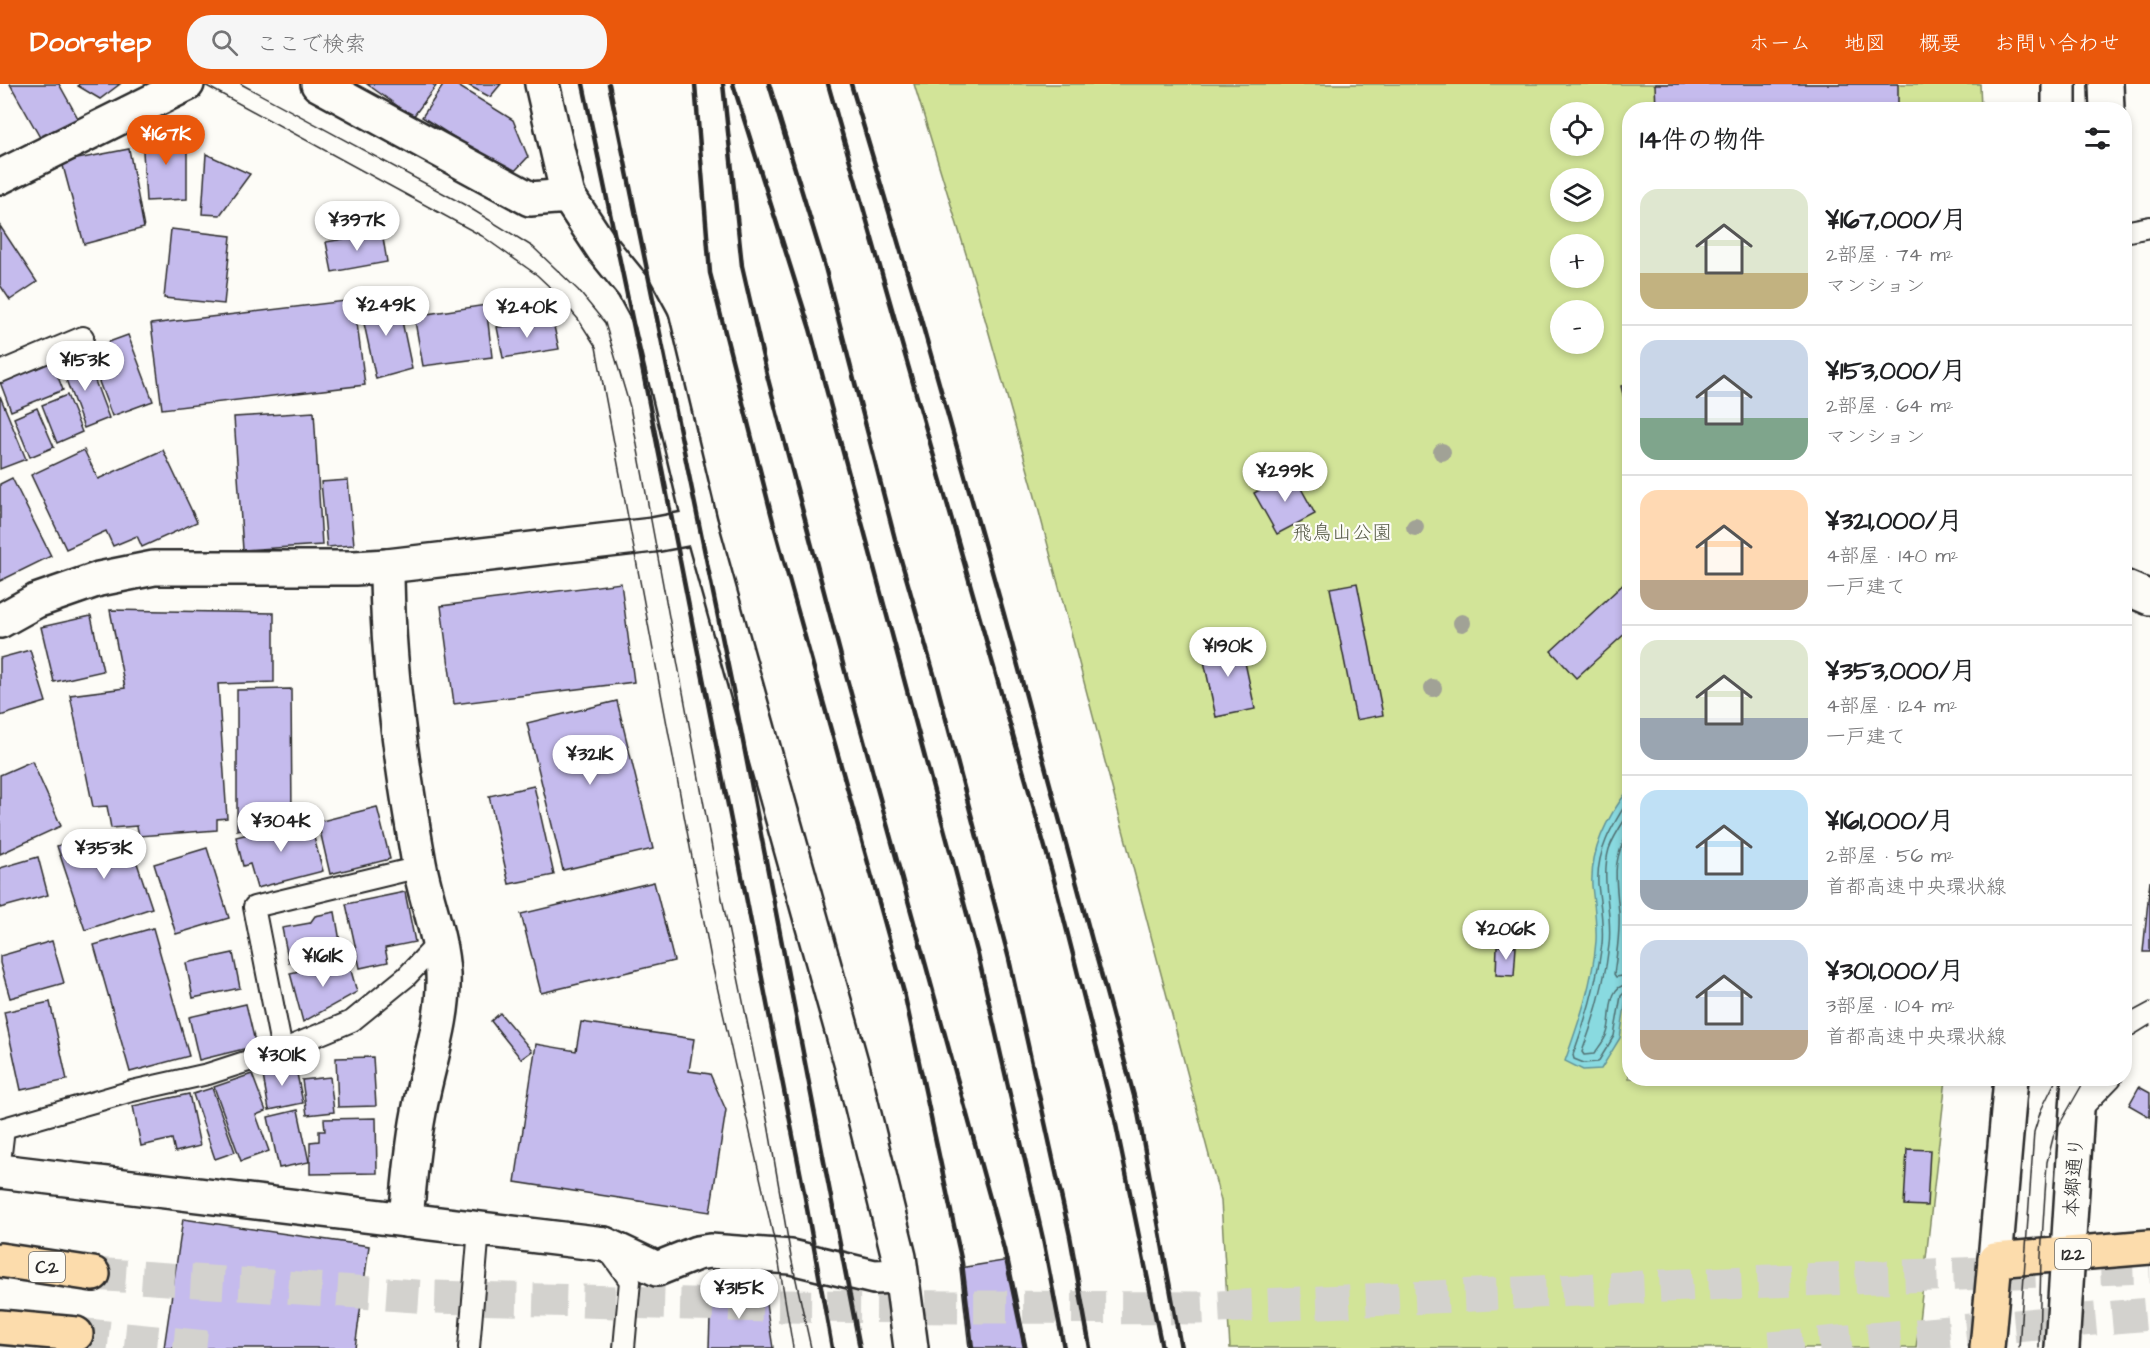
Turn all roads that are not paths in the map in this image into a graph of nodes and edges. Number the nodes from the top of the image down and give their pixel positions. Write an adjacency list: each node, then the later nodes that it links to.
1 (187, 84): 8 (street)
2 (318, 84): 9 (street)
3 (542, 84): 9 (street)
4 (2059, 84): 6 (street)
5 (2106, 84): 7 (street)
6 (2060, 102)
7 (2107, 102)
8 (0, 177)
9 (568, 196): 14 (street)
10 (2150, 227): 11 (lane)
11 (2132, 230)
12 (83, 337): 13 (lane)
13 (0, 372)
14 (702, 525): 15 (street); 36 (street)
15 (387, 566): 18 (street); 19 (street)
16 (2132, 590): 17 (street)
17 (2150, 598)
18 (0, 621)
19 (420, 867): 20 (street); 21 (lane)
20 (440, 942): 21 (lane); 28 (street)
21 (282, 1050): 26 (lane)
22 (2010, 1086): 34 (street)
23 (2079, 1086): 25 (street, 本郷通り)
24 (2103, 1086): 25 (lane)
25 (2077, 1113): 32 (street, 本郷通り)
26 (0, 1162)
27 (0, 1171): 28 (street)
28 (406, 1220): 29 (street)
29 (479, 1229): 30 (street); 39 (lane)
30 (604, 1244): 36 (street); 40 (lane)
31 (2150, 1247): 32 (highway, 122)
32 (2068, 1254): 34 (highway, 122); 43 (street, 本郷通り)
33 (0, 1260): 35 (highway, C2)
34 (1995, 1260): 42 (highway)
35 (0, 1268)
36 (901, 1276): 41 (street)
37 (0, 1327): 38 (highway)
38 (0, 1333)
39 (469, 1348)
40 (624, 1348)
41 (911, 1348)
42 (1987, 1348)
43 (2062, 1348)

